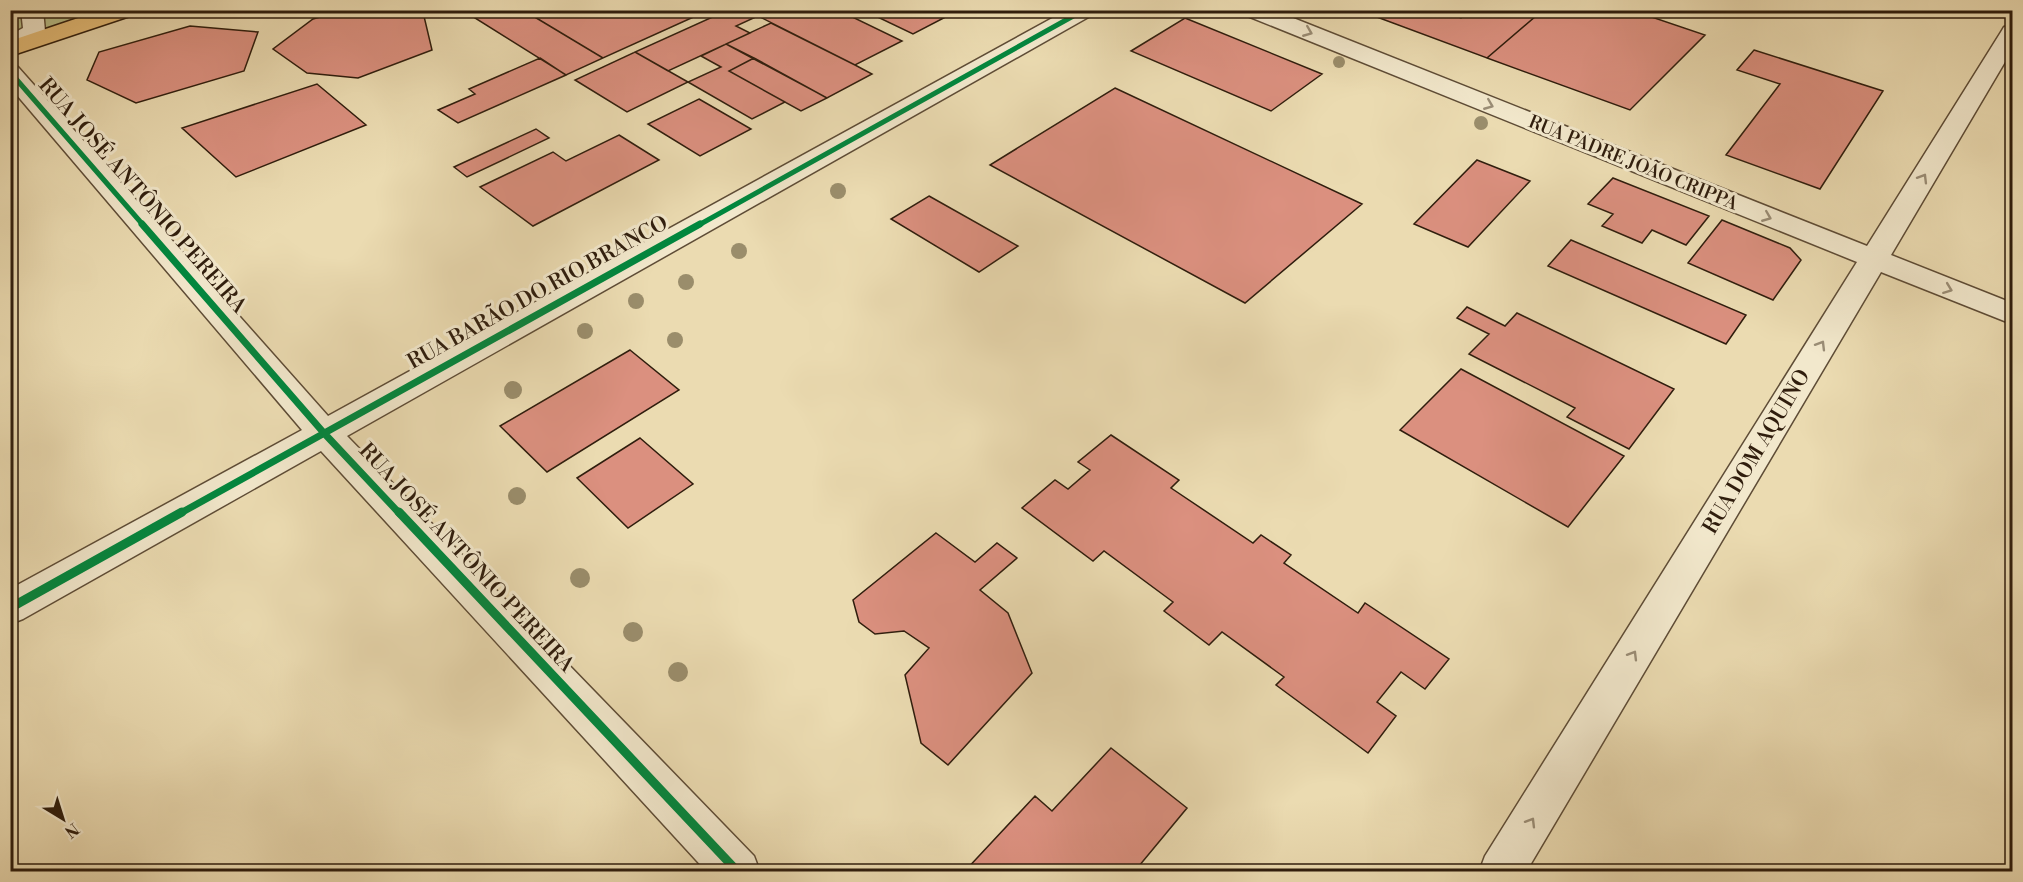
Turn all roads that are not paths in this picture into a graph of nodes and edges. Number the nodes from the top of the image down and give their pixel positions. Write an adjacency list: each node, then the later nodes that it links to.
1 (32, 10): 6 (street)
2 (124, 10): 6 (main road)
3 (1084, 10): 10 (street, RUA BARÃO DO RIO BRANCO)
4 (1253, 10): 8 (street, RUA PADRE JOÃO CRIPPA, one-way to 8)
5 (2013, 32): 8 (street, RUA DOM AQUINO, one-way to 5)
6 (10, 47)
7 (10, 72): 10 (street, RUA JOSÉ ANTÔNIO PEREIRA)
8 (1873, 260): 9 (street, RUA PADRE JOÃO CRIPPA, one-way to 9); 13 (street, RUA DOM AQUINO, one-way to 8)
9 (2013, 314)
10 (323, 432): 11 (street, RUA BARÃO DO RIO BRANCO); 12 (street, RUA JOSÉ ANTÔNIO PEREIRA)
11 (10, 608)
12 (738, 872)
13 (1501, 872)

